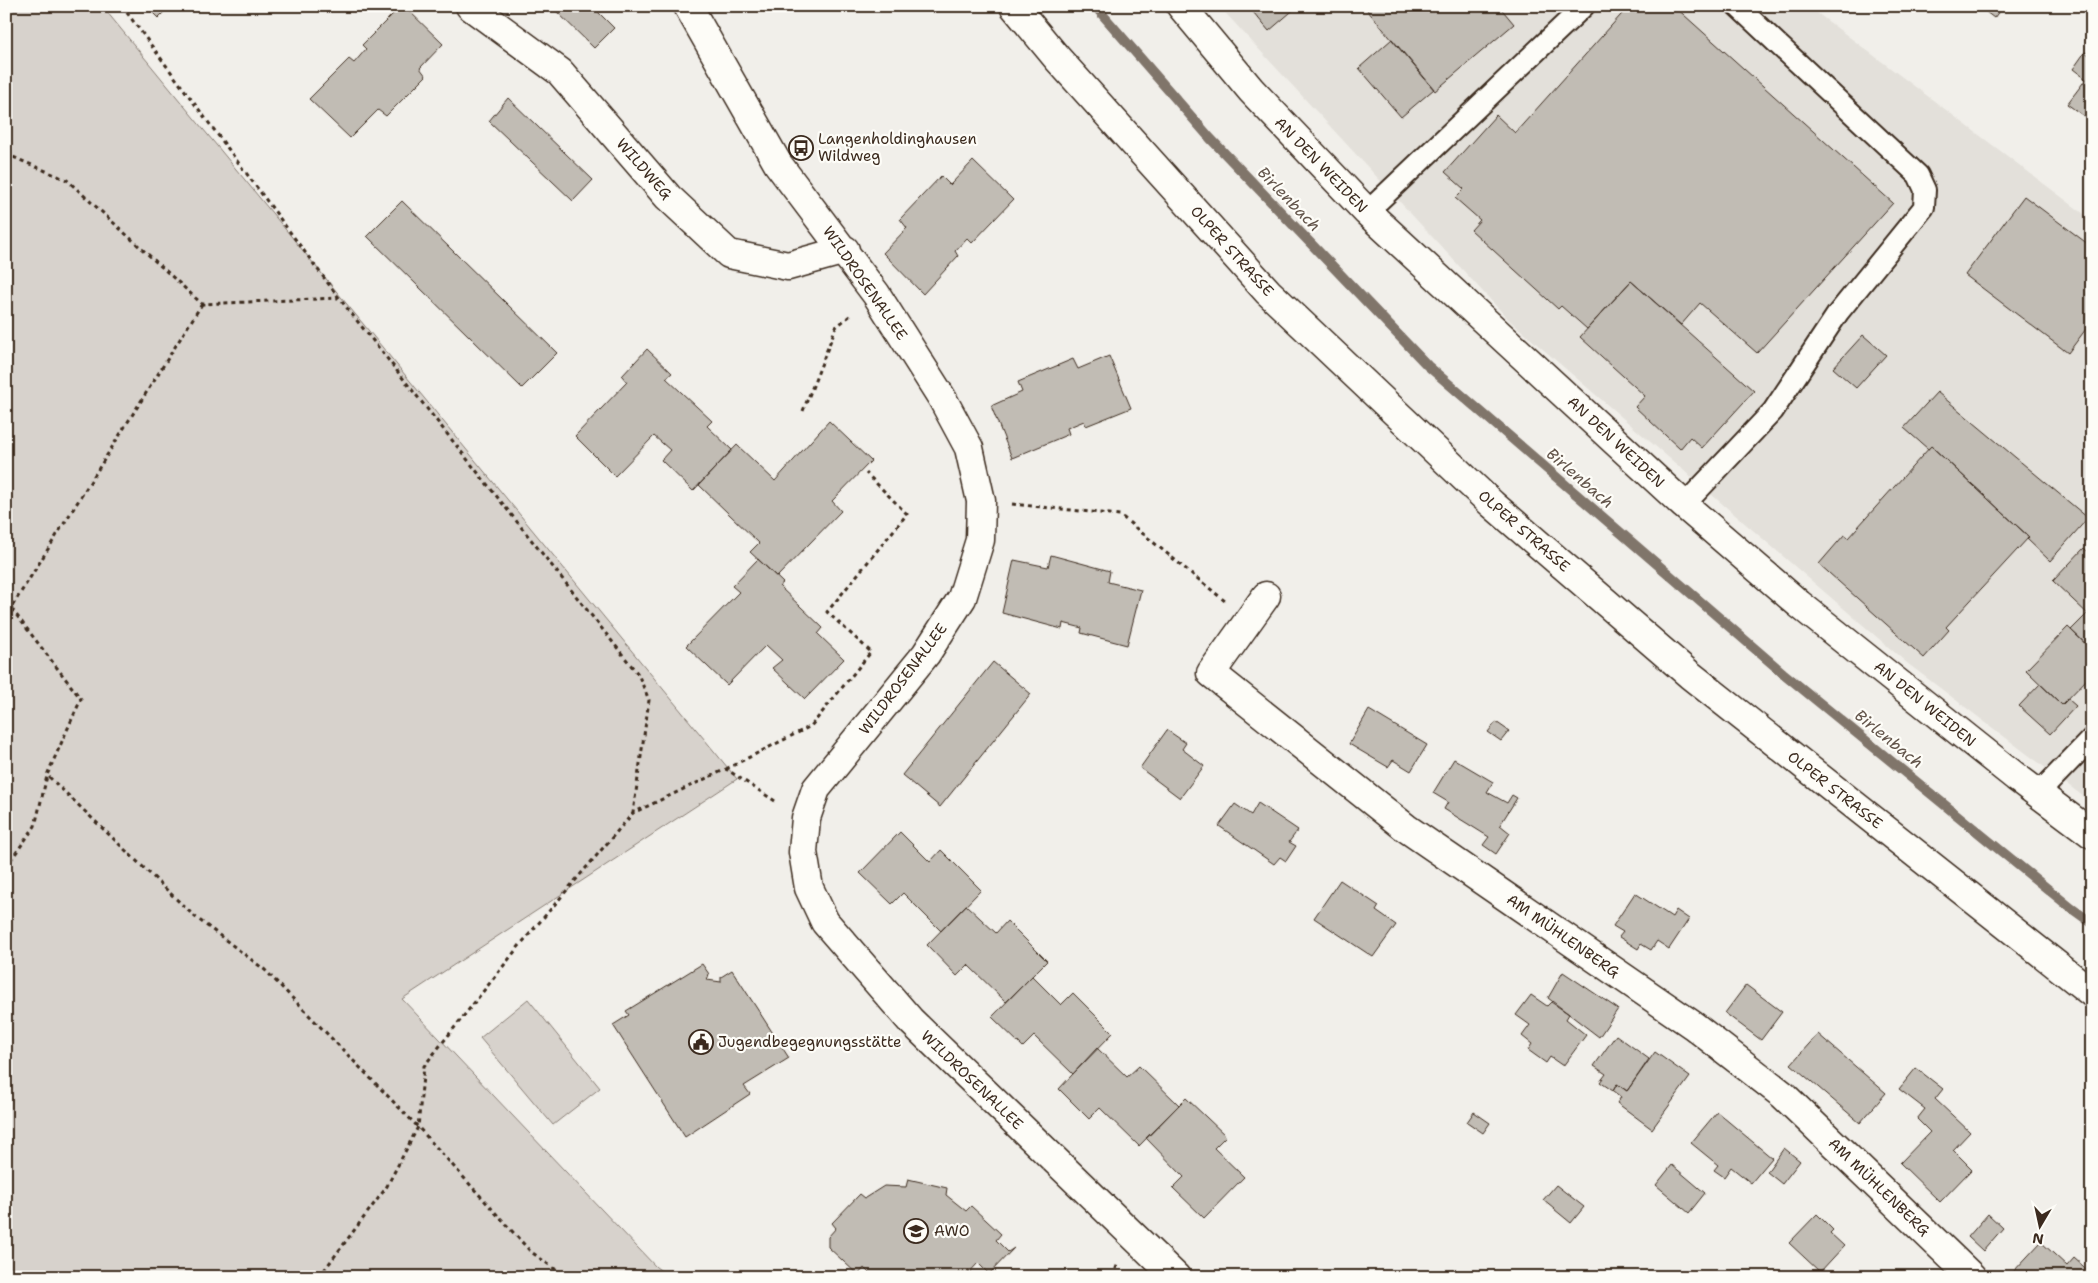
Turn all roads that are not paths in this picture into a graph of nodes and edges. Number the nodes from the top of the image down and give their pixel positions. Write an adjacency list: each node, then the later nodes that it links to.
1 (470, 6): 8 (street, WILDWEG)
2 (688, 6): 8 (street, WILDROSENALLEE)
3 (1014, 6): 14 (street, OLPER STRASSE)
4 (1181, 6): 7 (street, AN DEN WEIDEN)
5 (1584, 6): 7 (lane)
6 (1736, 6): 9 (lane)
7 (1367, 212): 9 (street, AN DEN WEIDEN)
8 (845, 250): 15 (street, WILDROSENALLEE)
9 (1684, 505): 12 (street, AN DEN WEIDEN)
10 (1266, 596): 16 (street, AM MÜHLENBERG)
11 (2092, 738): 12 (lane)
12 (2038, 794): 13 (street, AN DEN WEIDEN)
13 (2092, 834)
14 (2092, 993)
15 (1176, 1277)
16 (1972, 1277)

